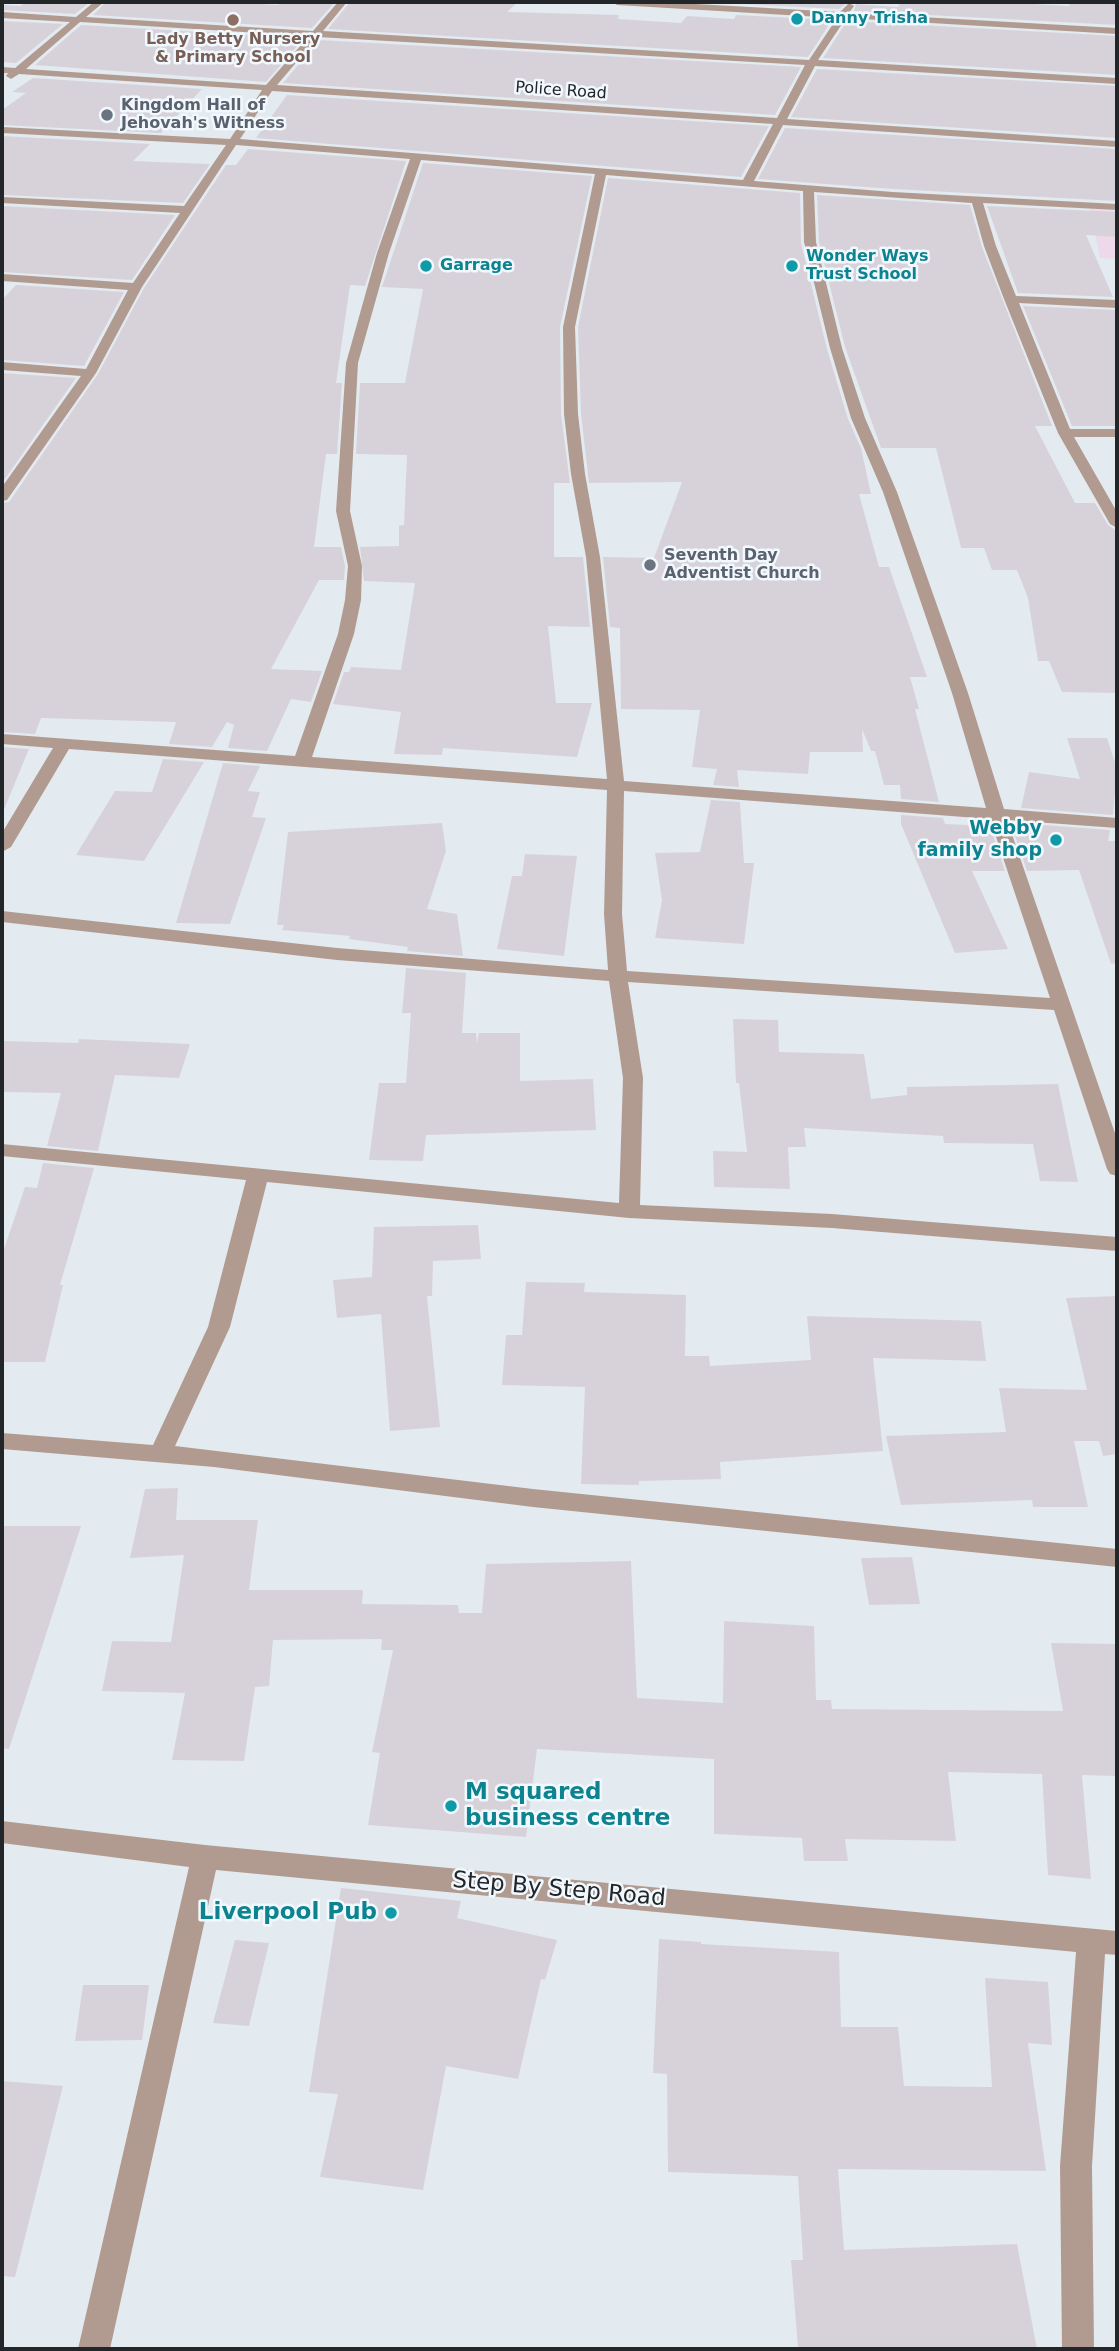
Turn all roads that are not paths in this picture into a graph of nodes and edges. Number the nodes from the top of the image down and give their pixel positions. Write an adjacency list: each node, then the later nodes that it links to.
1 (99, 2): 7 (street)
2 (343, 2): 9 (street)
3 (617, 2): 6 (street)
4 (851, 2): 6 (street)
5 (2, 15): 7 (street)
6 (844, 15): 8 (street); 10 (street)
7 (78, 19): 9 (street); 12 (street)
8 (1117, 31)
9 (314, 35): 10 (street); 15 (street)
10 (812, 62): 13 (street); 16 (street)
11 (2, 70): 12 (street, Police Road)
12 (16, 71): 14 (street); 15 (street, Police Road)
13 (1117, 81)
14 (2, 84)
15 (268, 89): 16 (street, Police Road); 18 (street)
16 (781, 121): 19 (street, Police Road); 22 (street)
17 (2, 130): 18 (street)
18 (233, 142): 20 (street); 27 (street)
19 (1117, 144)
20 (416, 158): 21 (street); 42 (street)
21 (601, 173): 22 (street); 43 (street)
22 (747, 183): 23 (street)
23 (808, 188): 25 (street); 44 (street)
24 (2, 200): 27 (street)
25 (978, 200): 26 (street); 30 (street)
26 (1117, 207)
27 (187, 211): 29 (street)
28 (2, 277): 29 (street)
29 (136, 287): 33 (street)
30 (1010, 299): 31 (street); 34 (street)
31 (1117, 304)
32 (2, 366): 33 (street)
33 (90, 373): 37 (street)
34 (1065, 433): 35 (street); 39 (street)
35 (1117, 433)
36 (2, 469): 37 (street)
37 (19, 470): 38 (street)
38 (2, 497)
39 (1117, 524)
40 (2, 739): 41 (street)
41 (64, 744): 42 (street); 46 (street)
42 (302, 761): 43 (street)
43 (616, 785): 44 (street); 48 (street)
44 (996, 815): 45 (street); 49 (street)
45 (1117, 823)
46 (2, 847)
47 (2, 917): 48 (street)
48 (618, 976): 49 (street); 53 (street)
49 (1062, 1005): 51 (street)
50 (2, 1150): 52 (street)
51 (1117, 1169)
52 (258, 1175): 53 (street); 56 (street)
53 (629, 1211): 54 (street)
54 (1117, 1244)
55 (2, 1441): 56 (street)
56 (160, 1454): 57 (street)
57 (1117, 1558)
58 (2, 1832): 59 (street, Step By Step Road)
59 (205, 1857): 60 (street, Step By Step Road); 61 (street)
60 (1104, 1942): 62 (street)
61 (94, 2349)
62 (1078, 2349)

